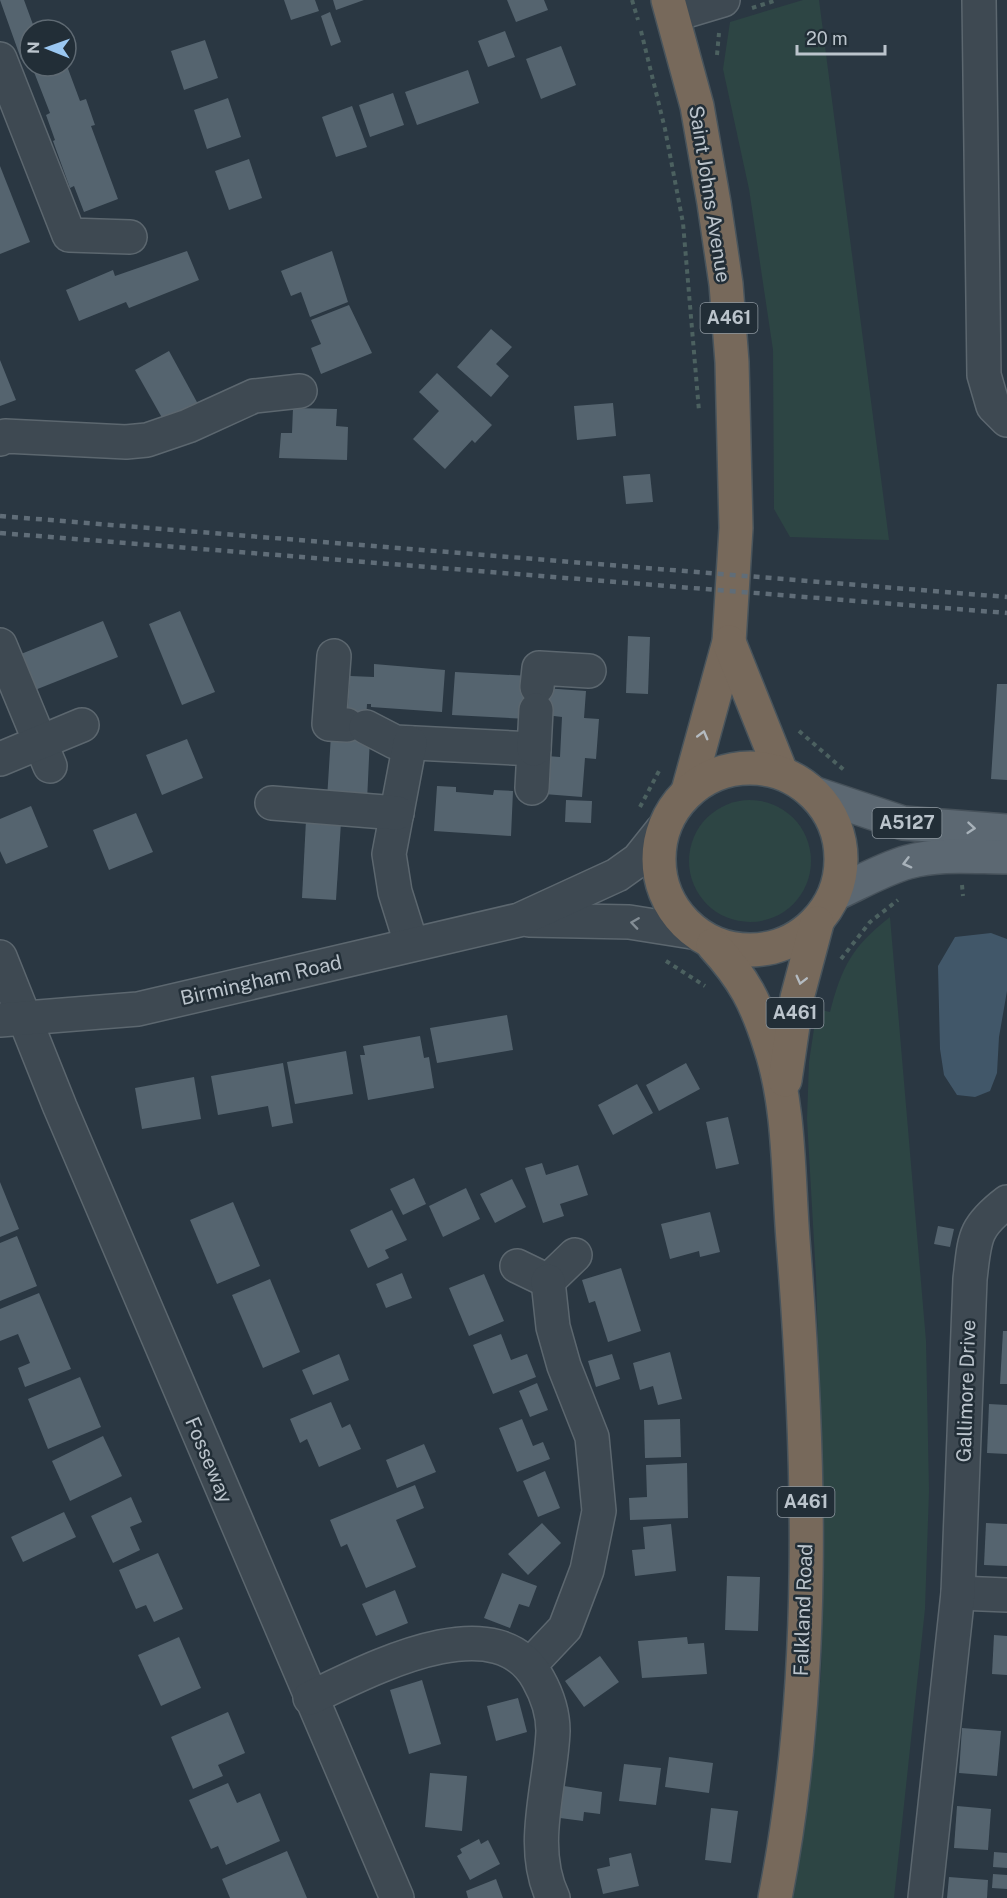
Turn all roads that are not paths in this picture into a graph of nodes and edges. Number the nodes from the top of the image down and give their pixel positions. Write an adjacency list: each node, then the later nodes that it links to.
1 (979, 0): 7 (street)
2 (734, 5): 3 (street)
3 (671, 7): 9 (highway, Saint Johns Avenue / A461)
4 (0, 59): 5 (street)
5 (130, 237)
6 (300, 391): 8 (street)
7 (1007, 420)
8 (0, 439)
9 (729, 642): 18 (highway, Saint Johns Avenue / A461); 20 (highway, Saint Johns Avenue / A461, one-way to 9)
10 (0, 645): 16 (street)
11 (334, 656): 14 (street)
12 (589, 671): 15 (street)
13 (82, 725): 16 (street)
14 (402, 742): 15 (street); 23 (street)
15 (534, 749): 19 (street)
16 (45, 754): 17 (street)
17 (0, 759)
18 (781, 772): 20 (highway); 21 (highway)
19 (532, 788)
20 (687, 791): 24 (highway)
21 (813, 793): 25 (main road, A5127, one-way to 25); 27 (highway)
22 (272, 803): 23 (street)
23 (397, 813): 31 (street)
24 (650, 820): 28 (street, Birmingham Road); 30 (highway)
25 (1007, 831)
26 (1007, 857): 27 (main road, A5127, one-way to 27)
27 (835, 894): 29 (highway)
28 (519, 920): 30 (street, Birmingham Road, one-way to 28); 31 (street, Birmingham Road)
29 (817, 923): 30 (highway); 34 (highway, Falkland Road / A461, one-way to 34)
30 (703, 938): 34 (highway, Falkland Road / A461)
31 (411, 943): 33 (street, Birmingham Road)
32 (0, 957): 33 (street, Fosseway)
33 (13, 1020): 42 (street, Fosseway)
34 (782, 1105): 45 (highway, Falkland Road / A461)
35 (1007, 1202): 39 (street, Gallimore Drive)
36 (575, 1255): 38 (street)
37 (517, 1266): 38 (street)
38 (548, 1281): 41 (street)
39 (958, 1593): 40 (street); 46 (street, Gallimore Drive)
40 (1007, 1595)
41 (530, 1665): 42 (street); 44 (street)
42 (310, 1698): 43 (street, Fosseway)
43 (397, 1898)
44 (553, 1898)
45 (775, 1898)
46 (925, 1898)

